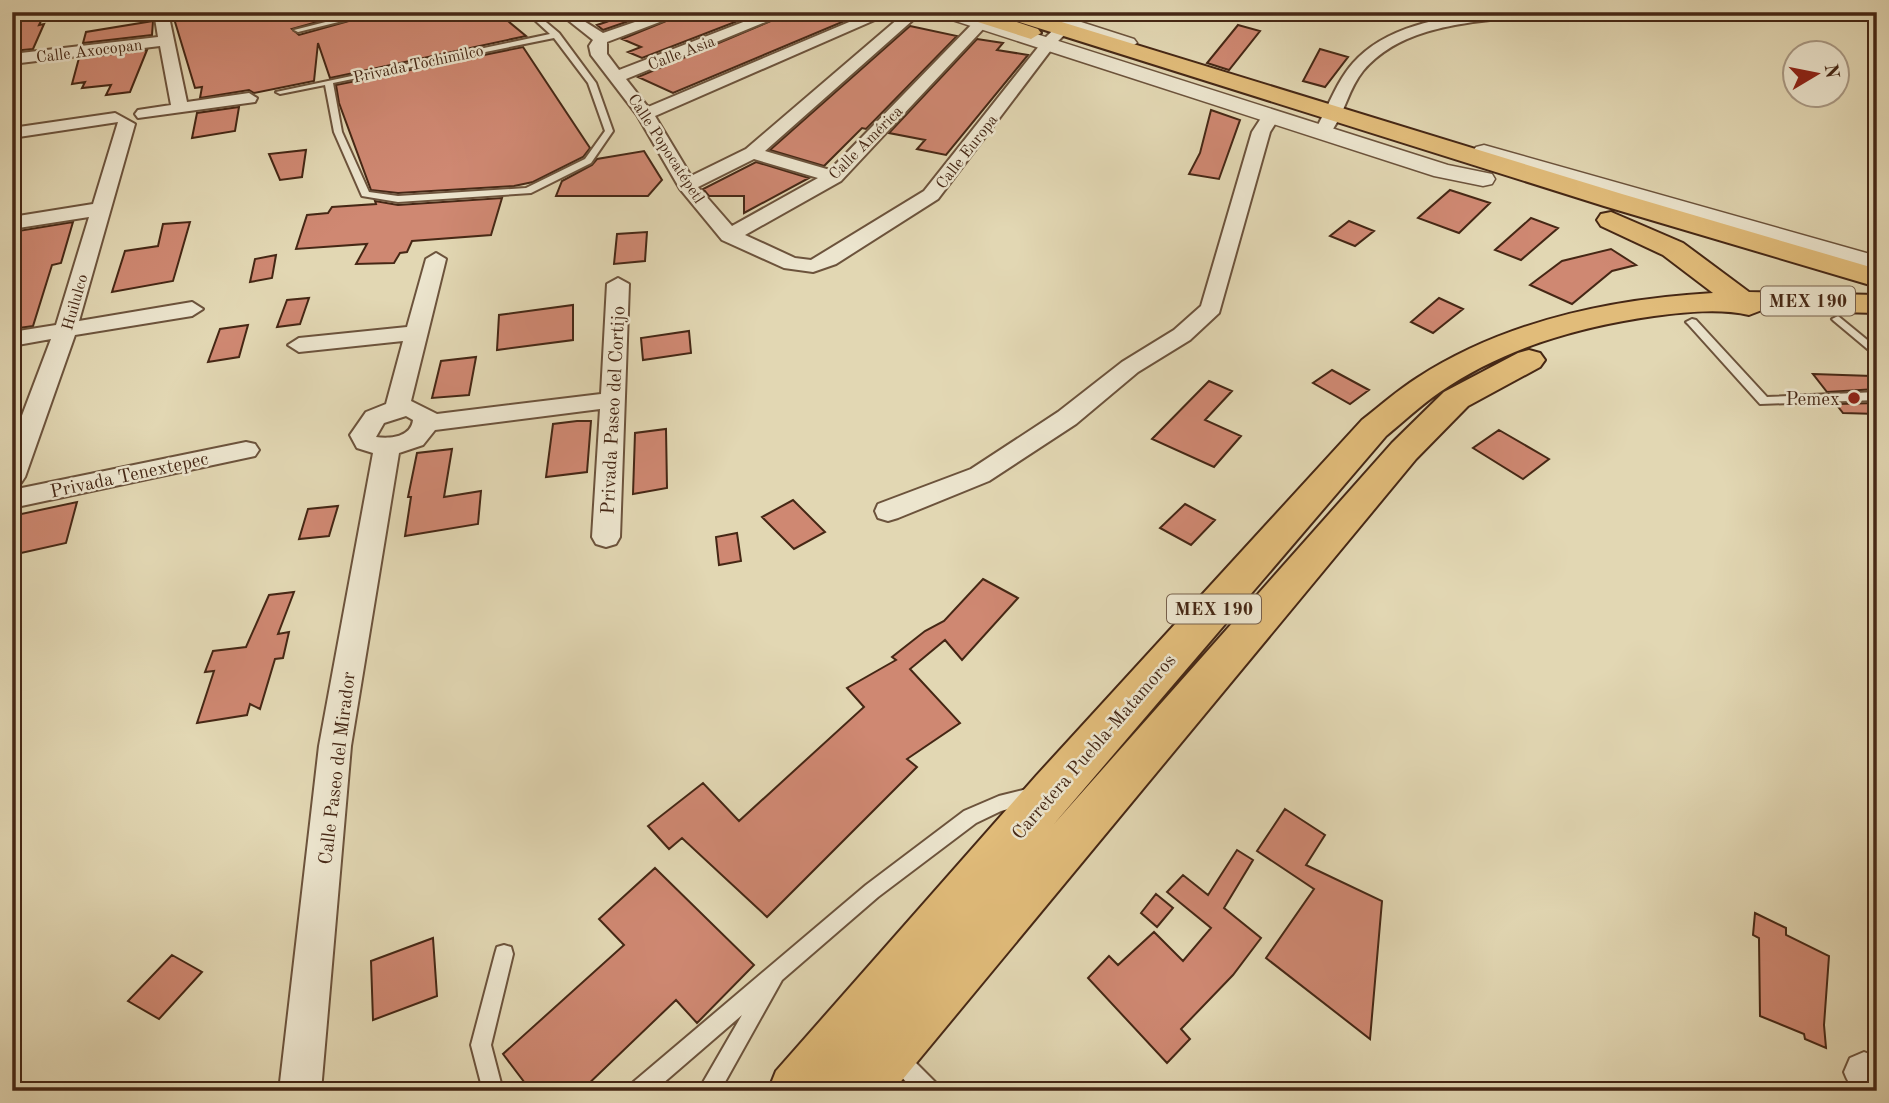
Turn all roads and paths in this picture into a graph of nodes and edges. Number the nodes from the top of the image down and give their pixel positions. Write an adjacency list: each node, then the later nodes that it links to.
1 (161, 12): 18 (street)
2 (376, 12): 14 (lane)
3 (529, 12): 16 (lane)
4 (679, 12): 17 (street)
5 (886, 12): 25 (street)
6 (915, 12): 30 (street)
7 (947, 12): 13 (street)
8 (1007, 12): 15 (main road)
9 (1030, 12): 15 (street)
10 (1524, 12): 27 (street)
11 (574, 13): 17 (street)
12 (776, 13): 20 (street, Calle Asia)
13 (974, 18): 15 (street); 31 (street, Calle América)
14 (298, 30)
15 (1062, 30): 26 (street); 27 (main road); 41 (street, Calle Europa)
16 (556, 35): 21 (lane, Privada Tochimilco); 21 (lane)
17 (601, 39): 20 (street, Calle Popocatépetl)
18 (165, 41): 19 (street, Calle Axocopan); 24 (street)
19 (12, 60)
20 (619, 76): 25 (street, Calle Popocatépetl)
21 (329, 82): 22 (lane, Privada Tochimilco)
22 (280, 92)
23 (249, 98): 24 (street)
24 (180, 108): 28 (street)
25 (645, 114): 34 (street, Calle Popocatépetl)
26 (1271, 116): 32 (street); 65 (street)
27 (1332, 116): 32 (main road); 33 (street); 36 (main road)
28 (128, 119): 29 (street); 35 (street, Huilulco)
29 (12, 133)
30 (752, 153): 31 (street); 34 (street)
31 (834, 177): 38 (street, Calle América)
32 (1483, 179): 39 (main road)
33 (1591, 184): 36 (main road); 42 (street)
34 (687, 185): 38 (street, Calle Popocatépetl)
35 (101, 209): 37 (street); 52 (street, Huilulco)
36 (1660, 213): 43 (main road); 48 (main road)
37 (12, 223)
38 (729, 236): 41 (street, Calle Popocatépetl)
39 (1673, 249): 46 (main road); 48 (main road)
40 (436, 260): 53 (street)
41 (829, 260)
42 (1877, 265)
43 (1877, 278)
44 (618, 284): 58 (street, Privada Paseo del Cortijo)
45 (1877, 304): 48 (main road, Carretera Puebla-Matamoros / MEX 190)
46 (1644, 308): 48 (main road, Carretera Puebla-Matamoros / MEX 190); 67 (main road, Carretera Puebla-Matamoros / MEX 190)
47 (192, 309): 52 (street)
48 (1766, 310): 49 (main road, Carretera Puebla-Matamoros / MEX 190); 51 (main road, Carretera Puebla-Matamoros / MEX 190)
49 (1838, 319): 50 (main road, Carretera Puebla-Matamoros / MEX 190); 56 (lane)
50 (1877, 320)
51 (1692, 323): 57 (lane); 70 (main road, Carretera Puebla-Matamoros / MEX 190)
52 (66, 329): 54 (street); 63 (street, Huilulco)
53 (417, 333): 55 (street); 59 (street)
54 (12, 340)
55 (299, 345)
56 (1877, 354)
57 (1877, 396)
58 (612, 400): 60 (street); 66 (street, Privada Paseo del Cortijo)
59 (397, 408): 60 (street); 61 (street)
60 (427, 424): 61 (street)
61 (387, 447): 71 (street, Calle Paseo del Mirador)
62 (246, 450): 64 (street, Privada Tenextepec)
63 (12, 477)
64 (12, 499)
65 (888, 510)
66 (606, 537)
67 (1053, 791): 69 (lane); 75 (main road, Carretera Puebla-Matamoros / MEX 190)
68 (504, 954): 72 (lane)
69 (779, 970): 73 (lane); 74 (lane)
70 (891, 1052): 76 (main road, Carretera Puebla-Matamoros / MEX 190); 77 (lane)
71 (300, 1091)
72 (493, 1091)
73 (638, 1091)
74 (708, 1091)
75 (796, 1091)
76 (856, 1091)
77 (930, 1091)

